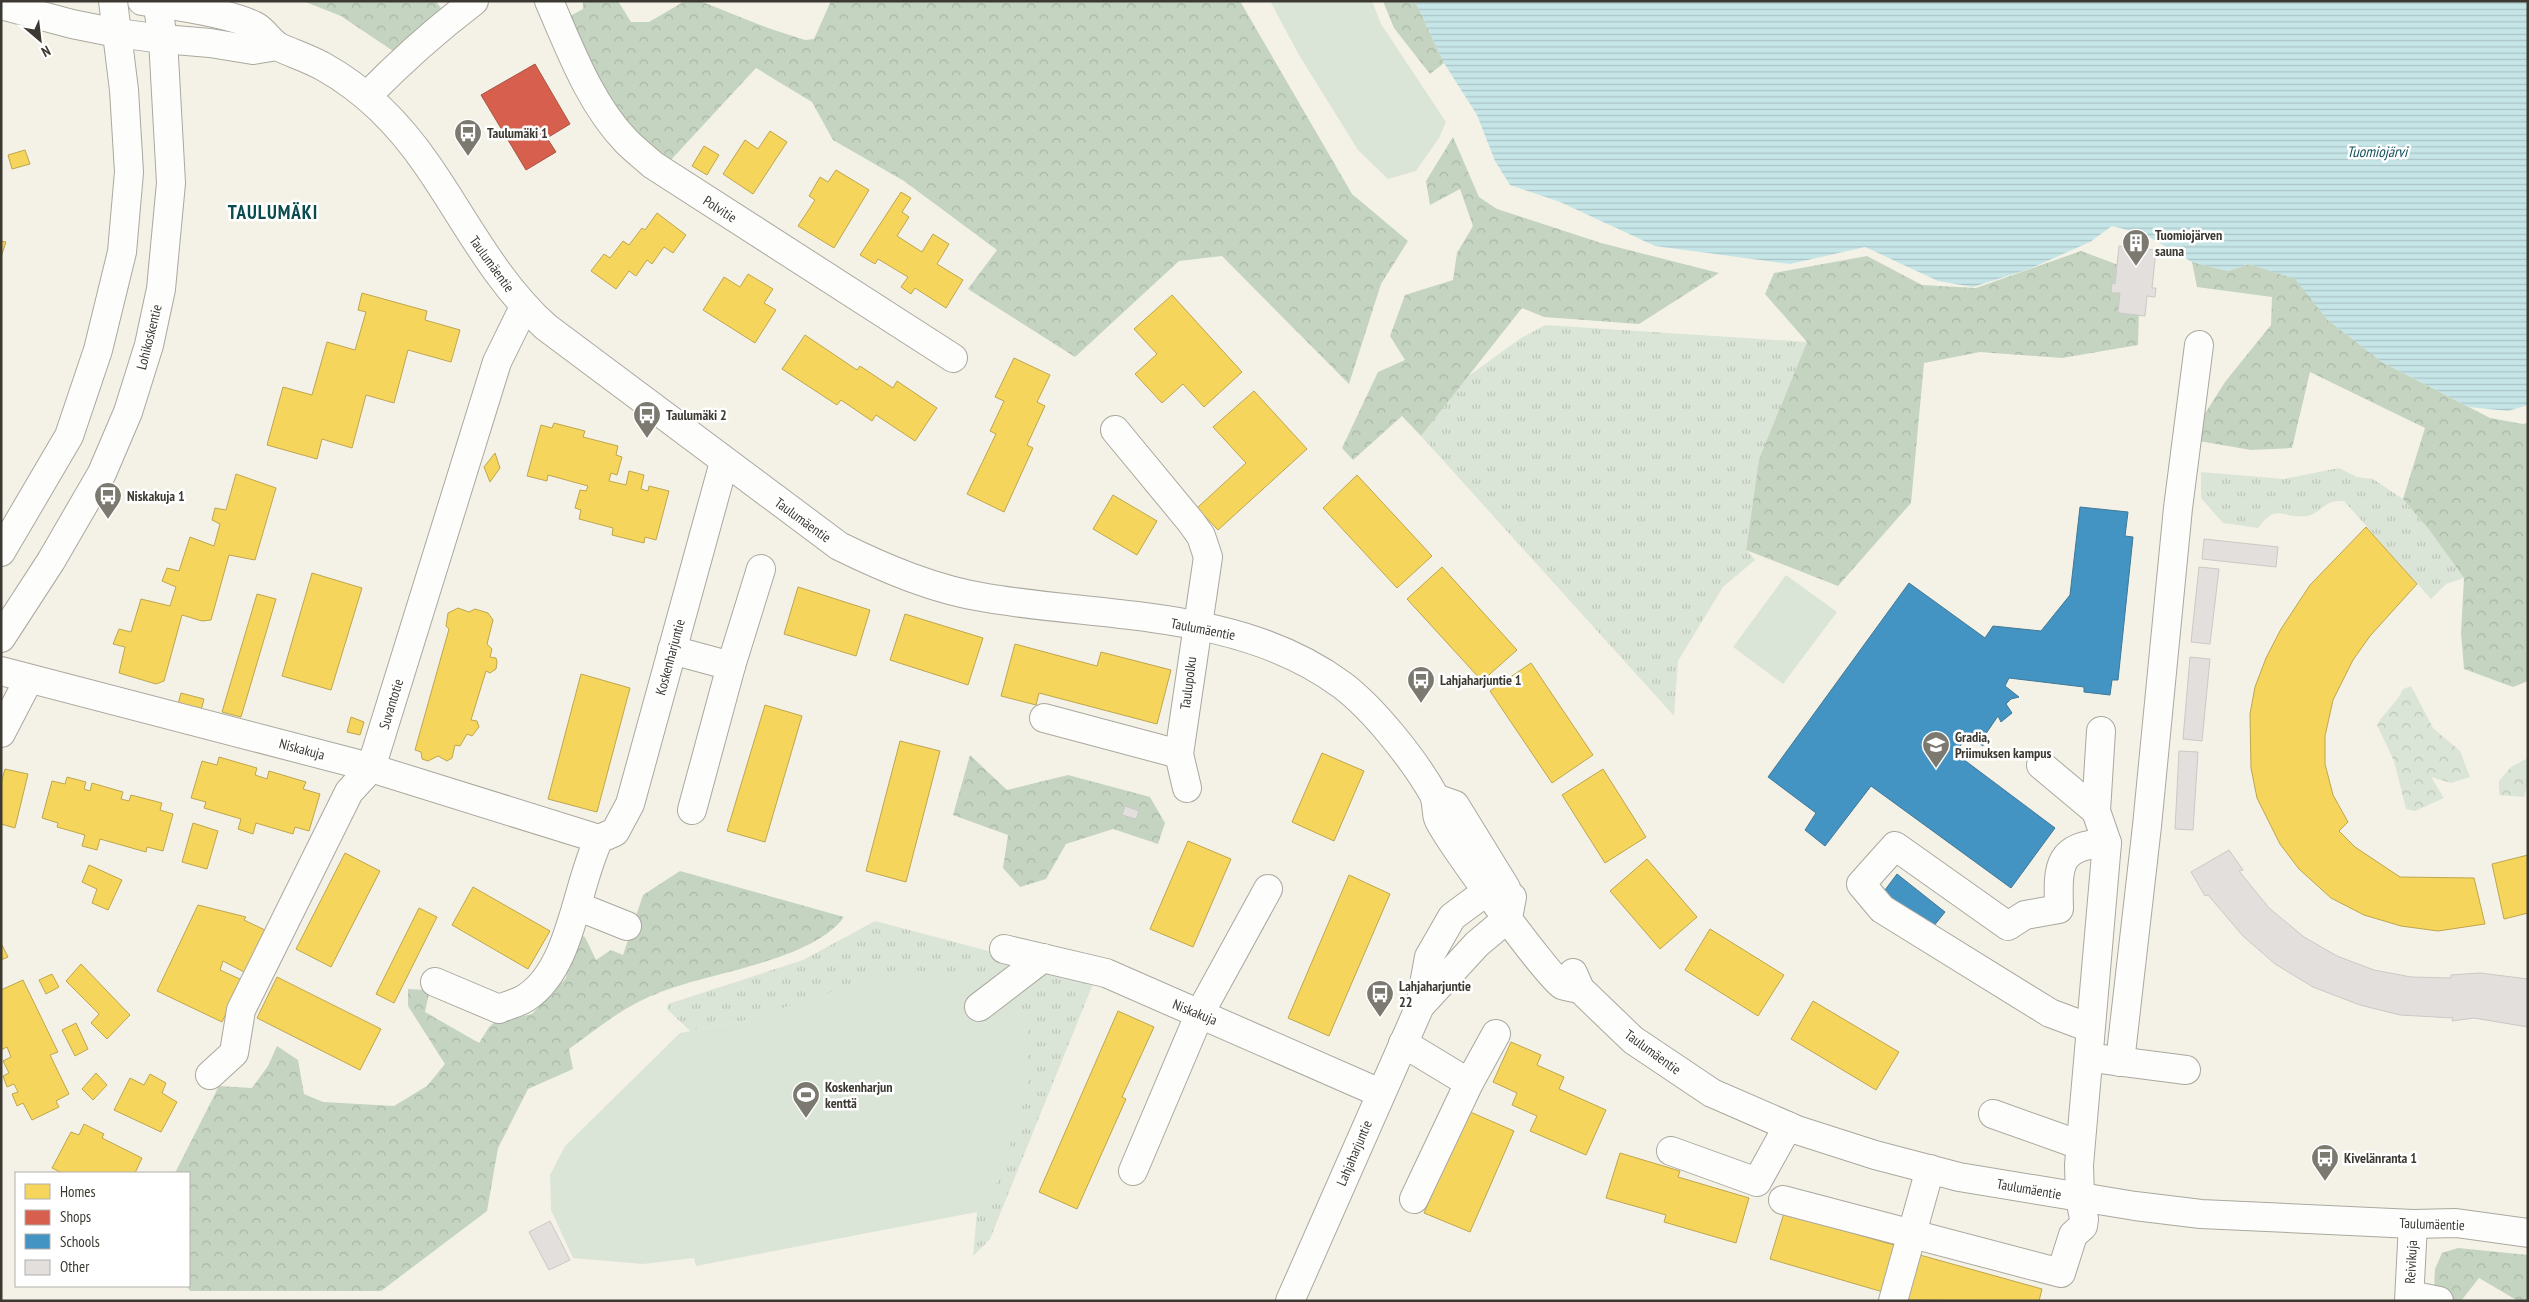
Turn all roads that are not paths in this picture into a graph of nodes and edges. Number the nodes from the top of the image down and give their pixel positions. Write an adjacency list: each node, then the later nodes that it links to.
1 (112, 1): 6 (main road)
2 (474, 1): 9 (main road)
3 (549, 1): 12 (main road, Polvitie)
4 (152, 2): 7 (main road, Lohikoskentie); 8 (main road, Taulumäentie)
5 (1, 5): 6 (main road)
6 (117, 33): 7 (main road); 15 (main road)
7 (163, 39): 8 (main road); 18 (main road, Lohikoskentie)
8 (277, 46): 9 (main road, Taulumäentie)
9 (367, 96): 10 (main road, Taulumäentie)
10 (524, 307): 14 (main road, Taulumäentie); 28 (main road, Suvantotie)
11 (2199, 345): 48 (main road)
12 (953, 358)
13 (1115, 430): 17 (main road, Taulupolku)
14 (724, 462): 17 (main road, Taulumäentie); 19 (main road, Koskenharjuntie)
15 (1, 552)
16 (761, 569): 20 (main road)
17 (1197, 626): 26 (main road, Taulupolku); 35 (main road, Taulumäentie)
18 (1, 638)
19 (672, 650): 20 (main road); 32 (main road, Koskenharjuntie)
20 (731, 666): 30 (main road)
21 (1, 671): 22 (main road, Niskakuja)
22 (42, 683): 25 (main road); 28 (main road, Niskakuja)
23 (1044, 718): 26 (main road)
24 (2101, 731): 31 (main road)
25 (1, 733)
26 (1179, 754): 29 (main road, Taulupolku)
27 (2041, 765): 31 (main road)
28 (371, 768): 32 (main road, Niskakuja); 50 (main road, Suvantotie)
29 (1188, 788)
30 (692, 810)
31 (2096, 812): 33 (main road)
32 (599, 839): 36 (main road)
33 (2107, 843): 44 (main road); 44 (main road)
34 (1268, 889): 43 (main road)
35 (1502, 902): 41 (main road, Lahjaharjuntie); 41 (main road, Lahjaharjuntie); 54 (main road, Taulumäentie)
36 (577, 906): 37 (main road); 40 (main road)
37 (627, 926)
38 (1004, 949): 39 (main road, Niskakuja)
39 (1043, 958): 42 (main road); 43 (main road, Niskakuja)
40 (435, 982)
41 (1420, 1006): 46 (main road, Lahjaharjuntie)
42 (979, 1007)
43 (1200, 1013): 52 (main road, Niskakuja); 58 (main road)
44 (2090, 1028): 47 (main road)
45 (1496, 1034): 51 (main road)
46 (1403, 1043): 51 (main road); 52 (main road, Lahjaharjuntie)
47 (2088, 1057): 48 (main road); 55 (main road)
48 (2120, 1062): 49 (main road)
49 (2186, 1070)
50 (210, 1075)
51 (1469, 1083): 60 (main road)
52 (1380, 1093): 65 (main road, Lahjaharjuntie)
53 (1993, 1114): 55 (main road)
54 (1788, 1126): 56 (main road); 57 (main road, Taulumäentie)
55 (2080, 1145): 59 (main road)
56 (1671, 1151)
57 (1930, 1169): 59 (main road, Taulumäentie); 63 (main road)
58 (1133, 1171)
59 (2080, 1198): 62 (main road, Taulumäentie); 63 (main road)
60 (1414, 1200)
61 (1783, 1200): 63 (main road)
62 (2413, 1224): 64 (main road, Taulumäentie); 66 (main road, Reivikuja)
63 (1912, 1233): 67 (main road)
64 (2528, 1233)
65 (1295, 1291)
66 (2410, 1298): 68 (main road)
67 (1893, 1301)
68 (2440, 1301)

